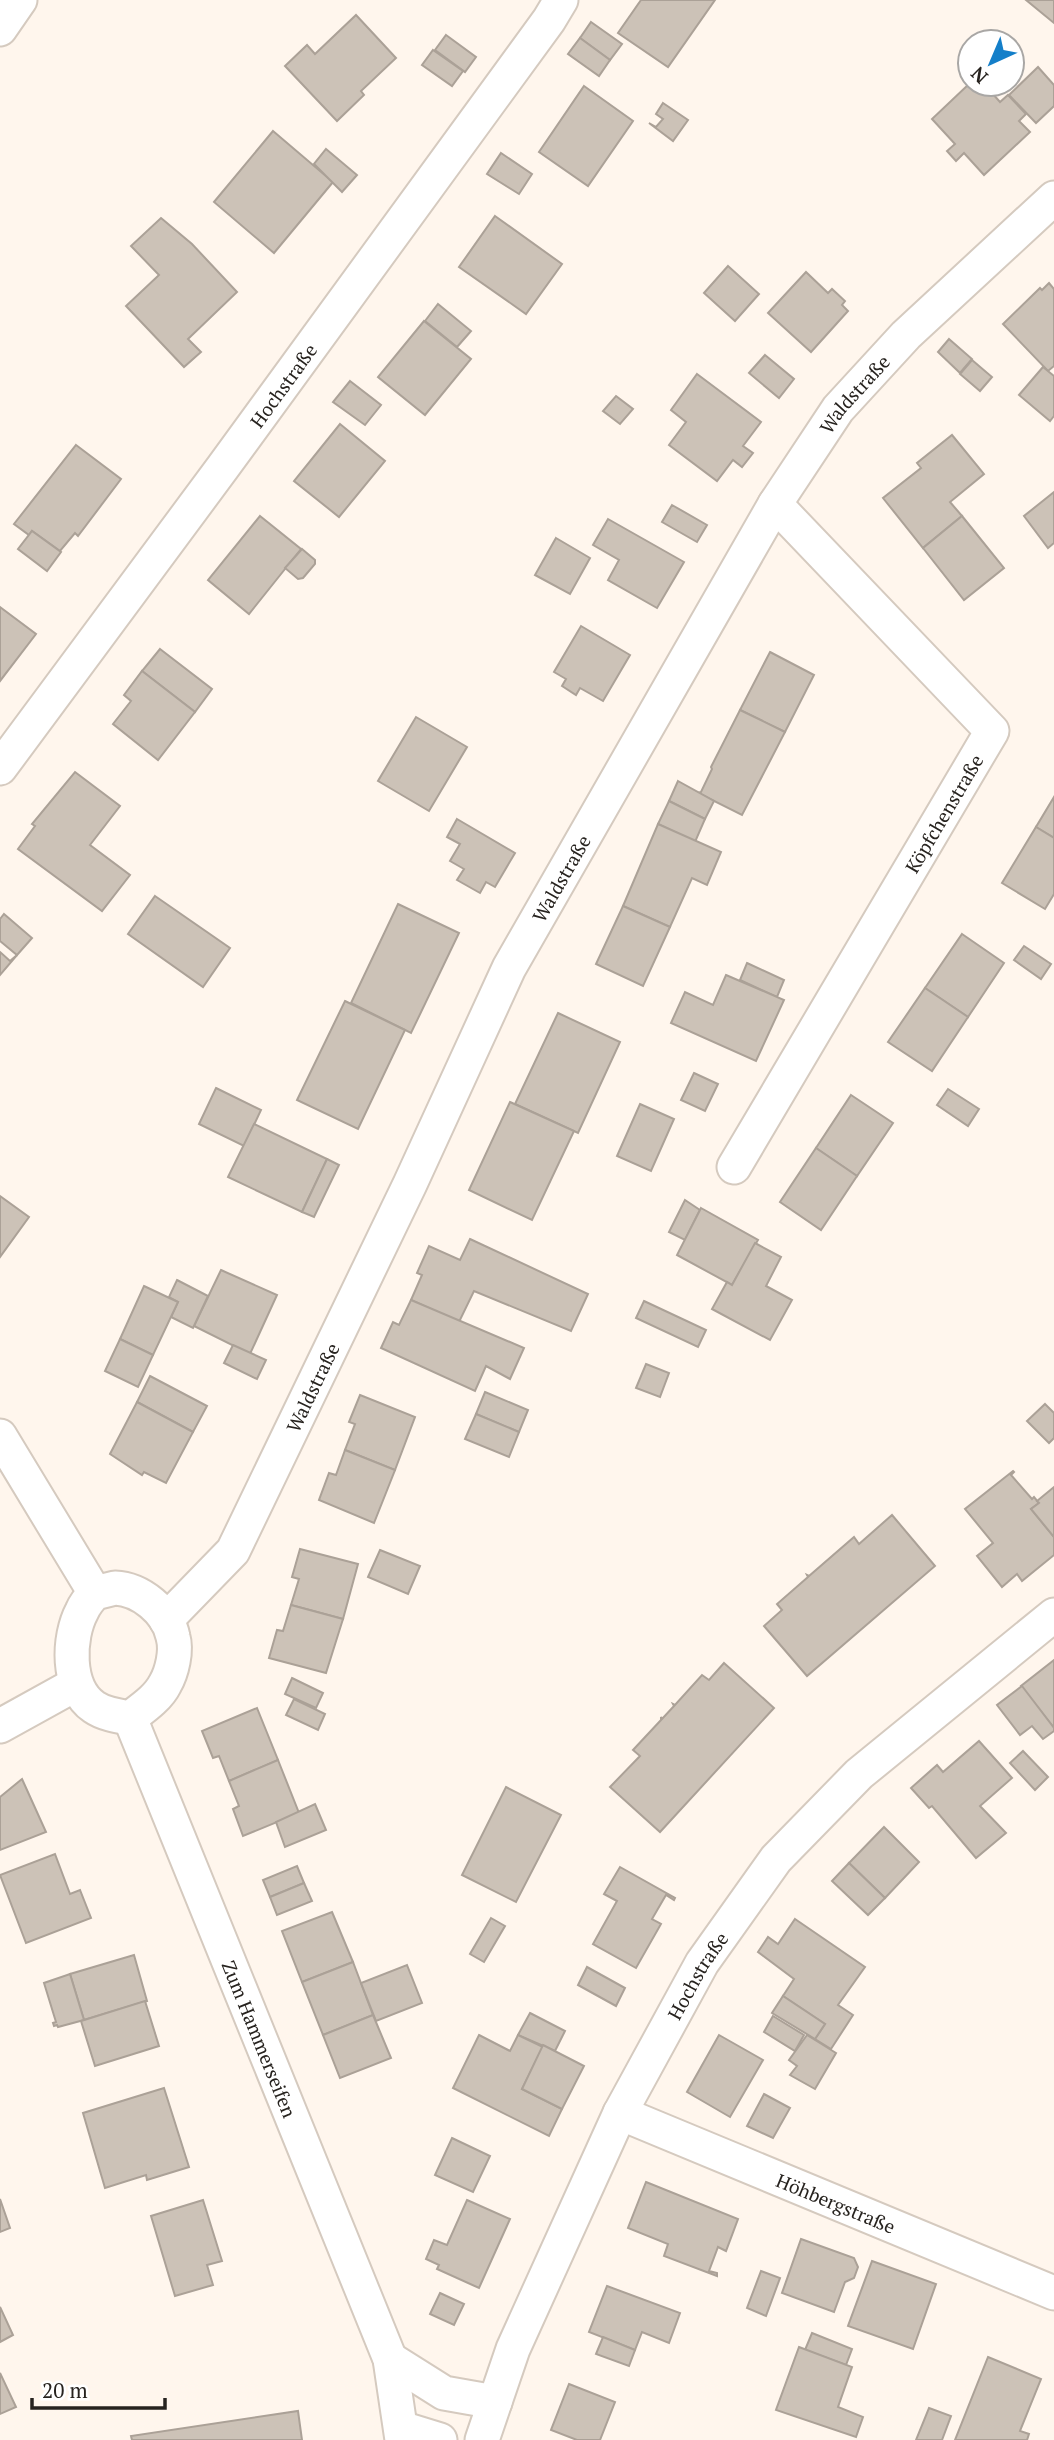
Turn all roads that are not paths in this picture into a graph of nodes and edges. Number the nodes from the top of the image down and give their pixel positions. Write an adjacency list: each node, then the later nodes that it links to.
1 (20, 0): 3 (street)
2 (561, 0): 6 (street, Hochstraße)
3 (0, 29)
4 (1054, 198): 5 (street, Waldstraße)
5 (775, 504): 7 (street, Köpfchenstraße); 11 (street, Waldstraße)
6 (0, 768)
7 (734, 1167)
8 (0, 1436): 9 (street)
9 (94, 1592): 11 (street); 12 (street)
10 (1054, 1615): 15 (street, Hochstraße)
11 (166, 1620): 13 (street)
12 (76, 1684): 13 (street); 14 (street)
13 (130, 1718): 17 (street, Zum Hammerseifen)
14 (0, 1726)
15 (620, 2113): 16 (street, Höhbergstraße); 18 (street, Hochstraße)
16 (1054, 2294)
17 (390, 2359): 18 (street); 19 (street, Zum Hammerseifen)
18 (495, 2402): 21 (street, Hochstraße)
19 (401, 2434): 20 (street, Zum Hammerseifen)
20 (440, 2440)
21 (482, 2440)

